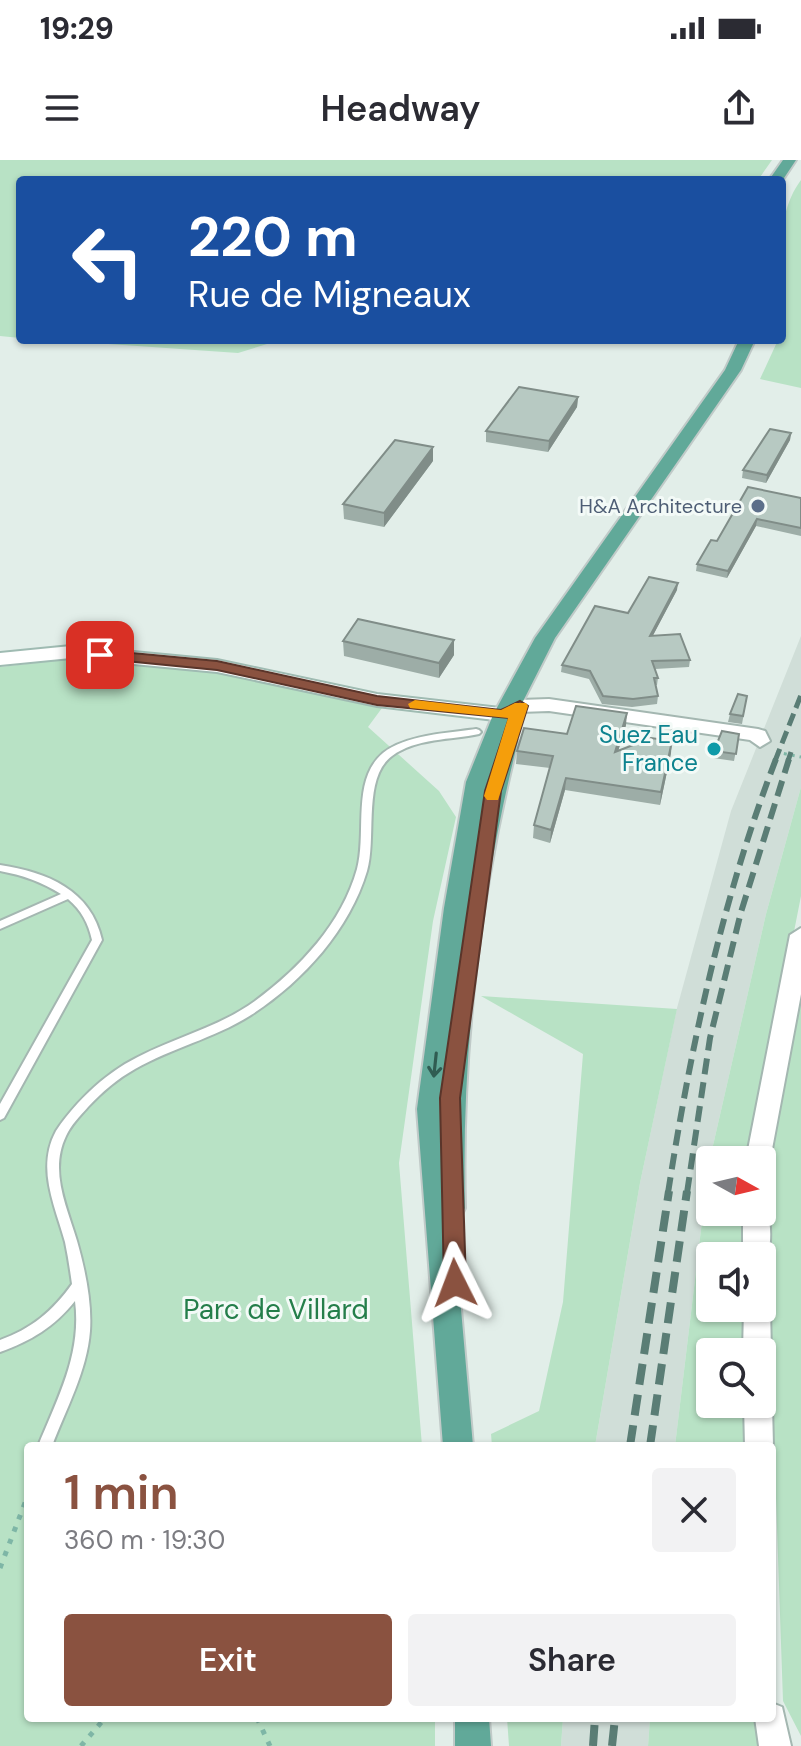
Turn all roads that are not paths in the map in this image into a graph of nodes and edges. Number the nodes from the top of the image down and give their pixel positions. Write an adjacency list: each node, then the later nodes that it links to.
1 (745, 344): 3 (main road)
2 (0, 659): 3 (street)
3 (512, 710): 5 (street); 16 (main road)
4 (476, 732): 12 (lane)
5 (760, 741)
6 (0, 868): 7 (lane)
7 (69, 895): 8 (lane); 10 (lane)
8 (0, 925)
9 (801, 935): 11 (street)
10 (0, 1115)
11 (761, 1146)
12 (77, 1288): 13 (lane); 15 (lane)
13 (0, 1346)
14 (758, 1418): 17 (street)
15 (47, 1442)
16 (458, 1442)
17 (759, 1442)
18 (472, 1722): 20 (main road)
19 (772, 1722): 21 (street)
20 (473, 1746)
21 (775, 1746)

